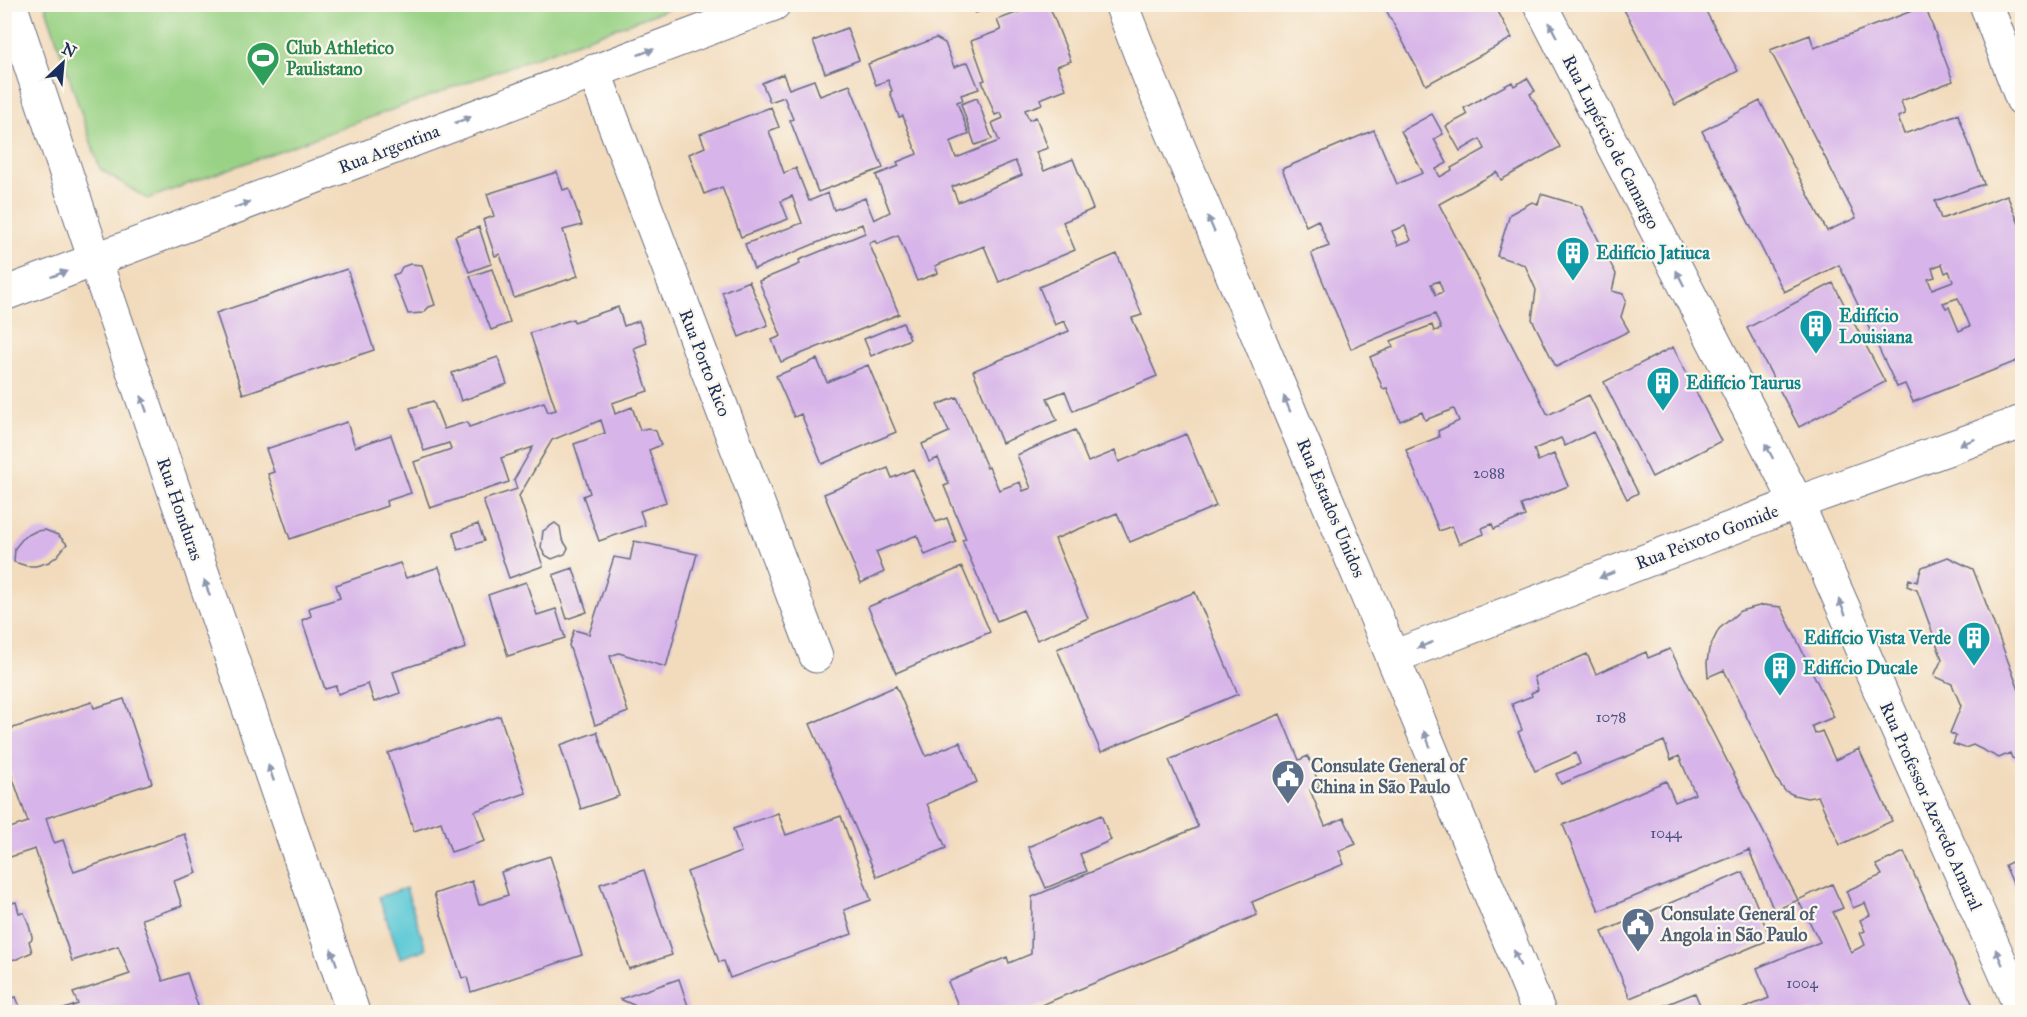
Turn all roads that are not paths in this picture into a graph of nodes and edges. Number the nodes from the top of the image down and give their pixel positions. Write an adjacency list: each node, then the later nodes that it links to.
1 (10, 4): 8 (street, Rua Honduras)
2 (774, 4): 6 (street, Rua Argentina, one-way to 2)
3 (1121, 4): 13 (street, Rua Estados Unidos, one-way to 3)
4 (1540, 4): 11 (street, Rua Lupércio de Camargo, one-way to 4)
5 (1986, 4): 7 (street)
6 (594, 71): 8 (street, Rua Argentina, one-way to 6); 12 (street, Rua Porto Rico)
7 (2022, 99)
8 (95, 261): 9 (street, Rua Argentina, one-way to 8); 15 (street, Rua Honduras, one-way to 8)
9 (4, 294)
10 (2022, 422): 11 (street, Rua Peixoto Gomide, one-way to 11)
11 (1797, 503): 13 (street, Rua Peixoto Gomide, one-way to 13); 14 (street, Rua Professor Azevedo Amaral, one-way to 11)
12 (816, 656)
13 (1393, 657): 16 (street, Rua Estados Unidos, one-way to 13)
14 (2022, 1011)
15 (353, 1012)
16 (1539, 1012)

